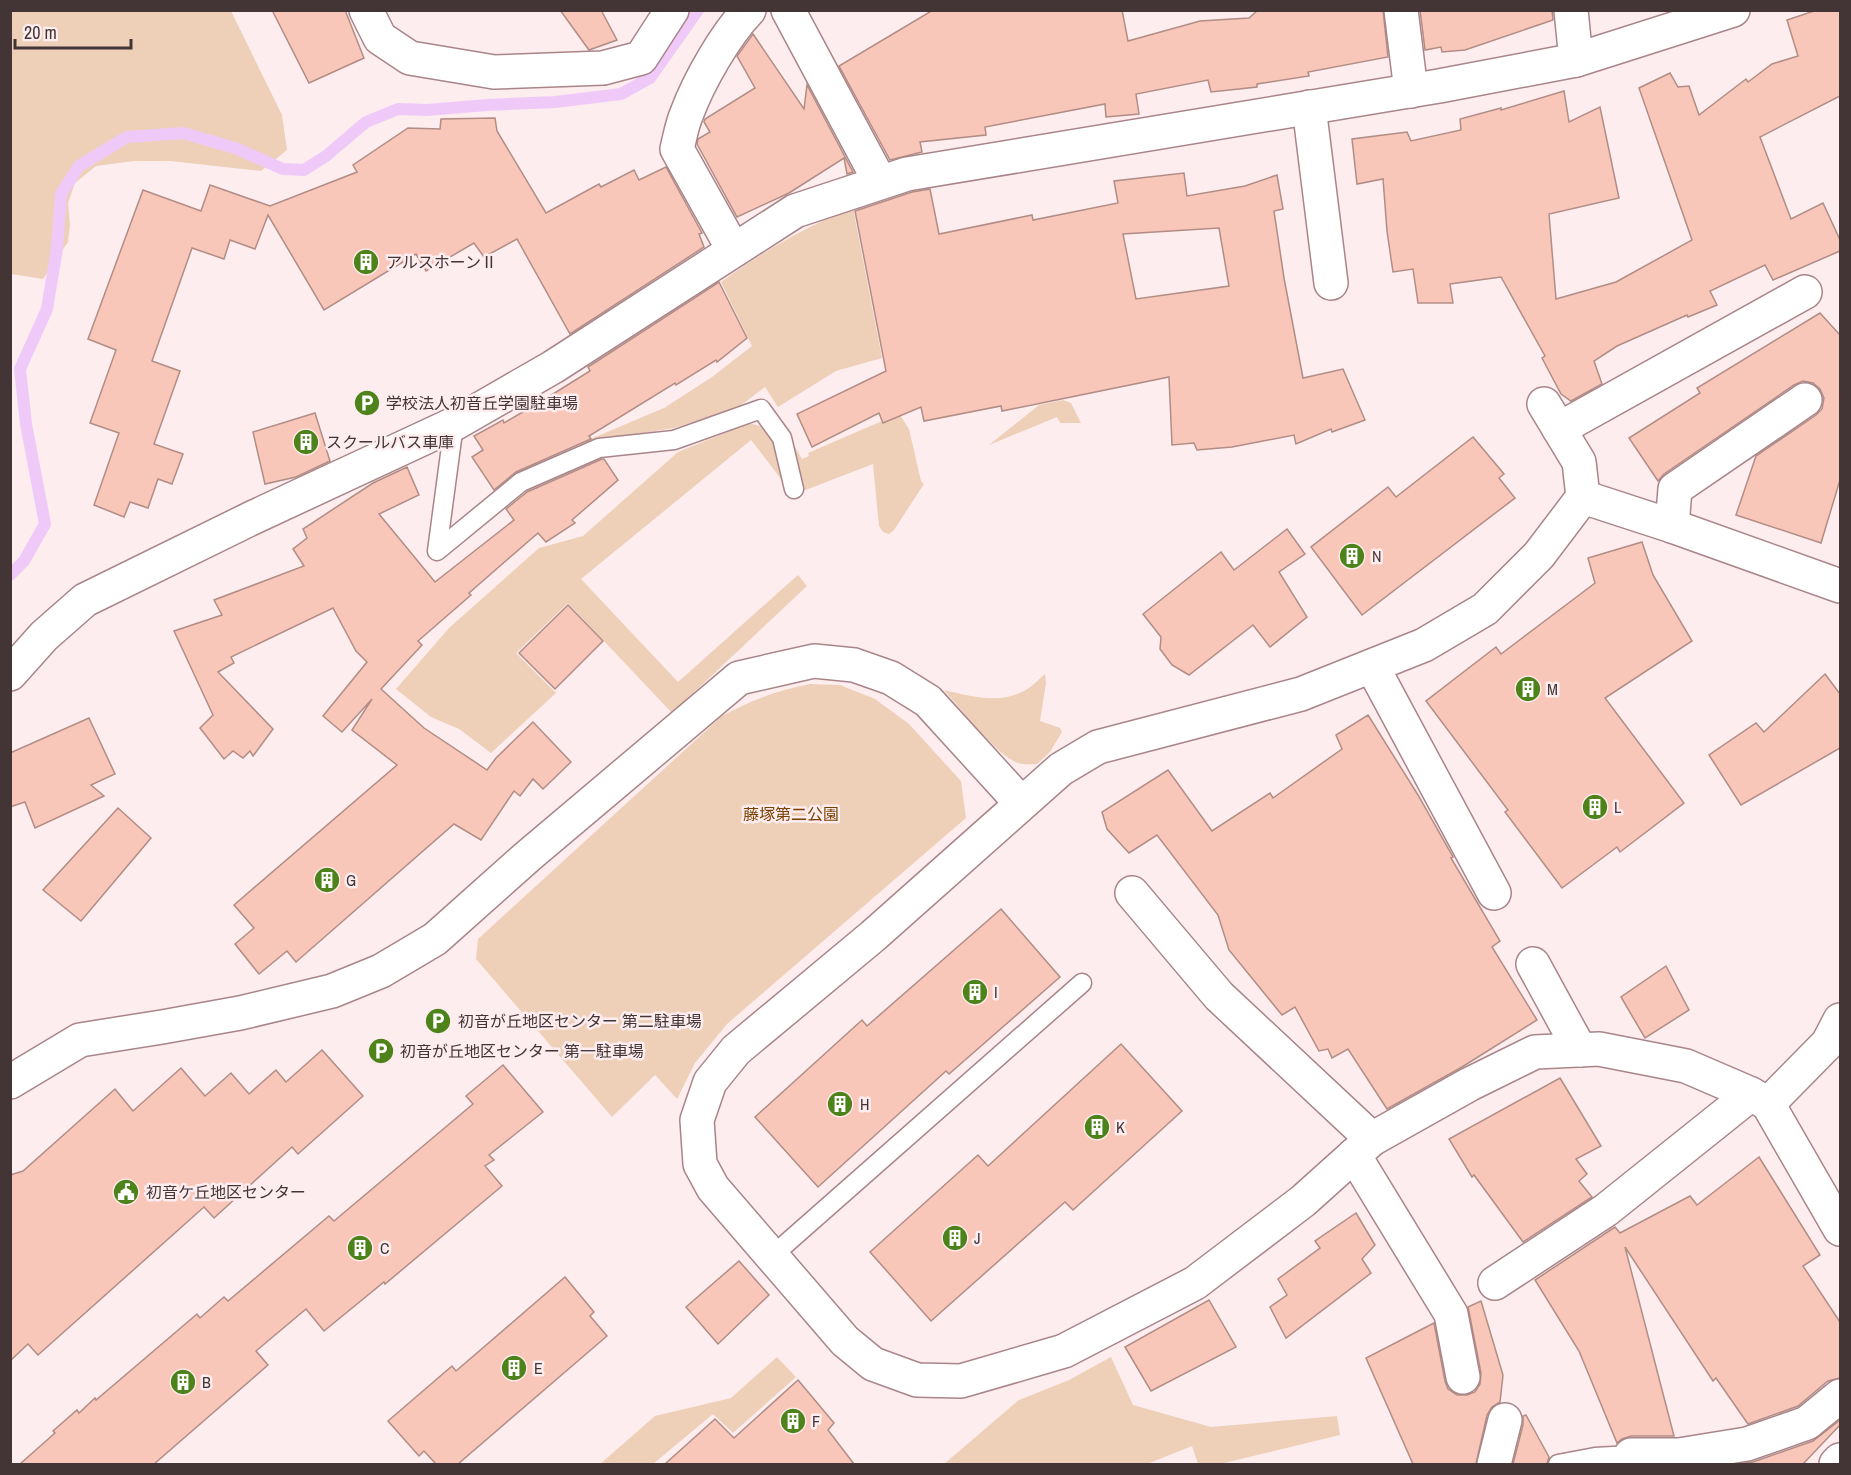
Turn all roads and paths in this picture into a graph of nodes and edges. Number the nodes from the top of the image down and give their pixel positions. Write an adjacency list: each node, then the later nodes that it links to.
1 (366, 10): 2 (street)
2 (672, 10)
3 (749, 10): 12 (street)
4 (788, 10): 11 (street)
5 (1401, 10): 9 (street)
6 (1571, 10): 8 (street)
7 (1733, 10): 8 (street)
8 (1576, 60): 9 (street)
9 (1411, 91): 10 (street)
10 (1309, 106): 11 (street); 13 (street)
11 (880, 182): 12 (street)
12 (733, 249): 16 (street)
13 (1331, 283)
14 (1804, 292): 18 (street)
15 (1805, 400): 19 (street)
16 (454, 424): 17 (lane); 22 (street)
17 (795, 489)
18 (1583, 497): 19 (street); 21 (street)
19 (1672, 526): 20 (street)
20 (1840, 586)
21 (1372, 666): 23 (street); 25 (street)
22 (10, 674)
23 (1021, 803): 30 (street); 34 (street)
24 (1132, 893): 32 (street)
25 (1494, 893)
26 (1533, 964): 29 (street)
27 (1082, 983): 34 (lane)
28 (1840, 1020): 31 (street)
29 (1580, 1050): 31 (street); 32 (street)
30 (10, 1082)
31 (1760, 1099): 33 (street); 35 (street)
32 (1363, 1147): 34 (street); 36 (street)
33 (1840, 1229)
34 (772, 1256)
35 (1495, 1283)
36 (1463, 1377)
37 (1840, 1396): 39 (street)
38 (1505, 1420): 41 (street)
39 (1631, 1455): 42 (lane)
40 (1840, 1460): 43 (street)
41 (1494, 1464)
42 (1558, 1464)
43 (1836, 1464)

